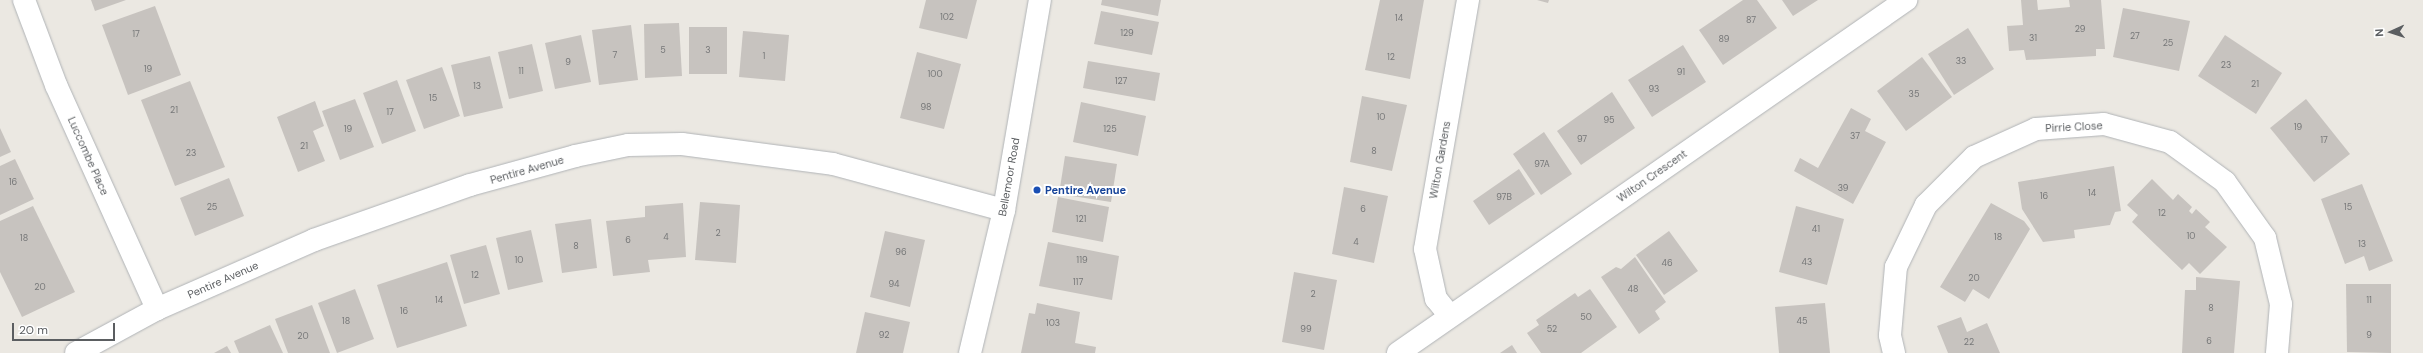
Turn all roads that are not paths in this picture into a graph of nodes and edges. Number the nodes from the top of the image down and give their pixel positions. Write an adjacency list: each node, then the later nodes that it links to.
1 (24, 0): 6 (street, Luccombe Place)
2 (1040, 0): 5 (street, Bellemoor Road)
3 (1468, 0): 7 (street, Wilton Gardens)
4 (1906, 0): 7 (street, Wilton Crescent)
5 (1004, 210): 6 (street, Pentire Avenue); 9 (street, Bellemoor Road)
6 (157, 309): 8 (street, Pentire Avenue)
7 (1450, 316): 10 (street, Wilton Crescent)
8 (76, 353)
9 (970, 353)
10 (1398, 353)
11 (1894, 353): 12 (street, Pirrie Close)
12 (2277, 353)

